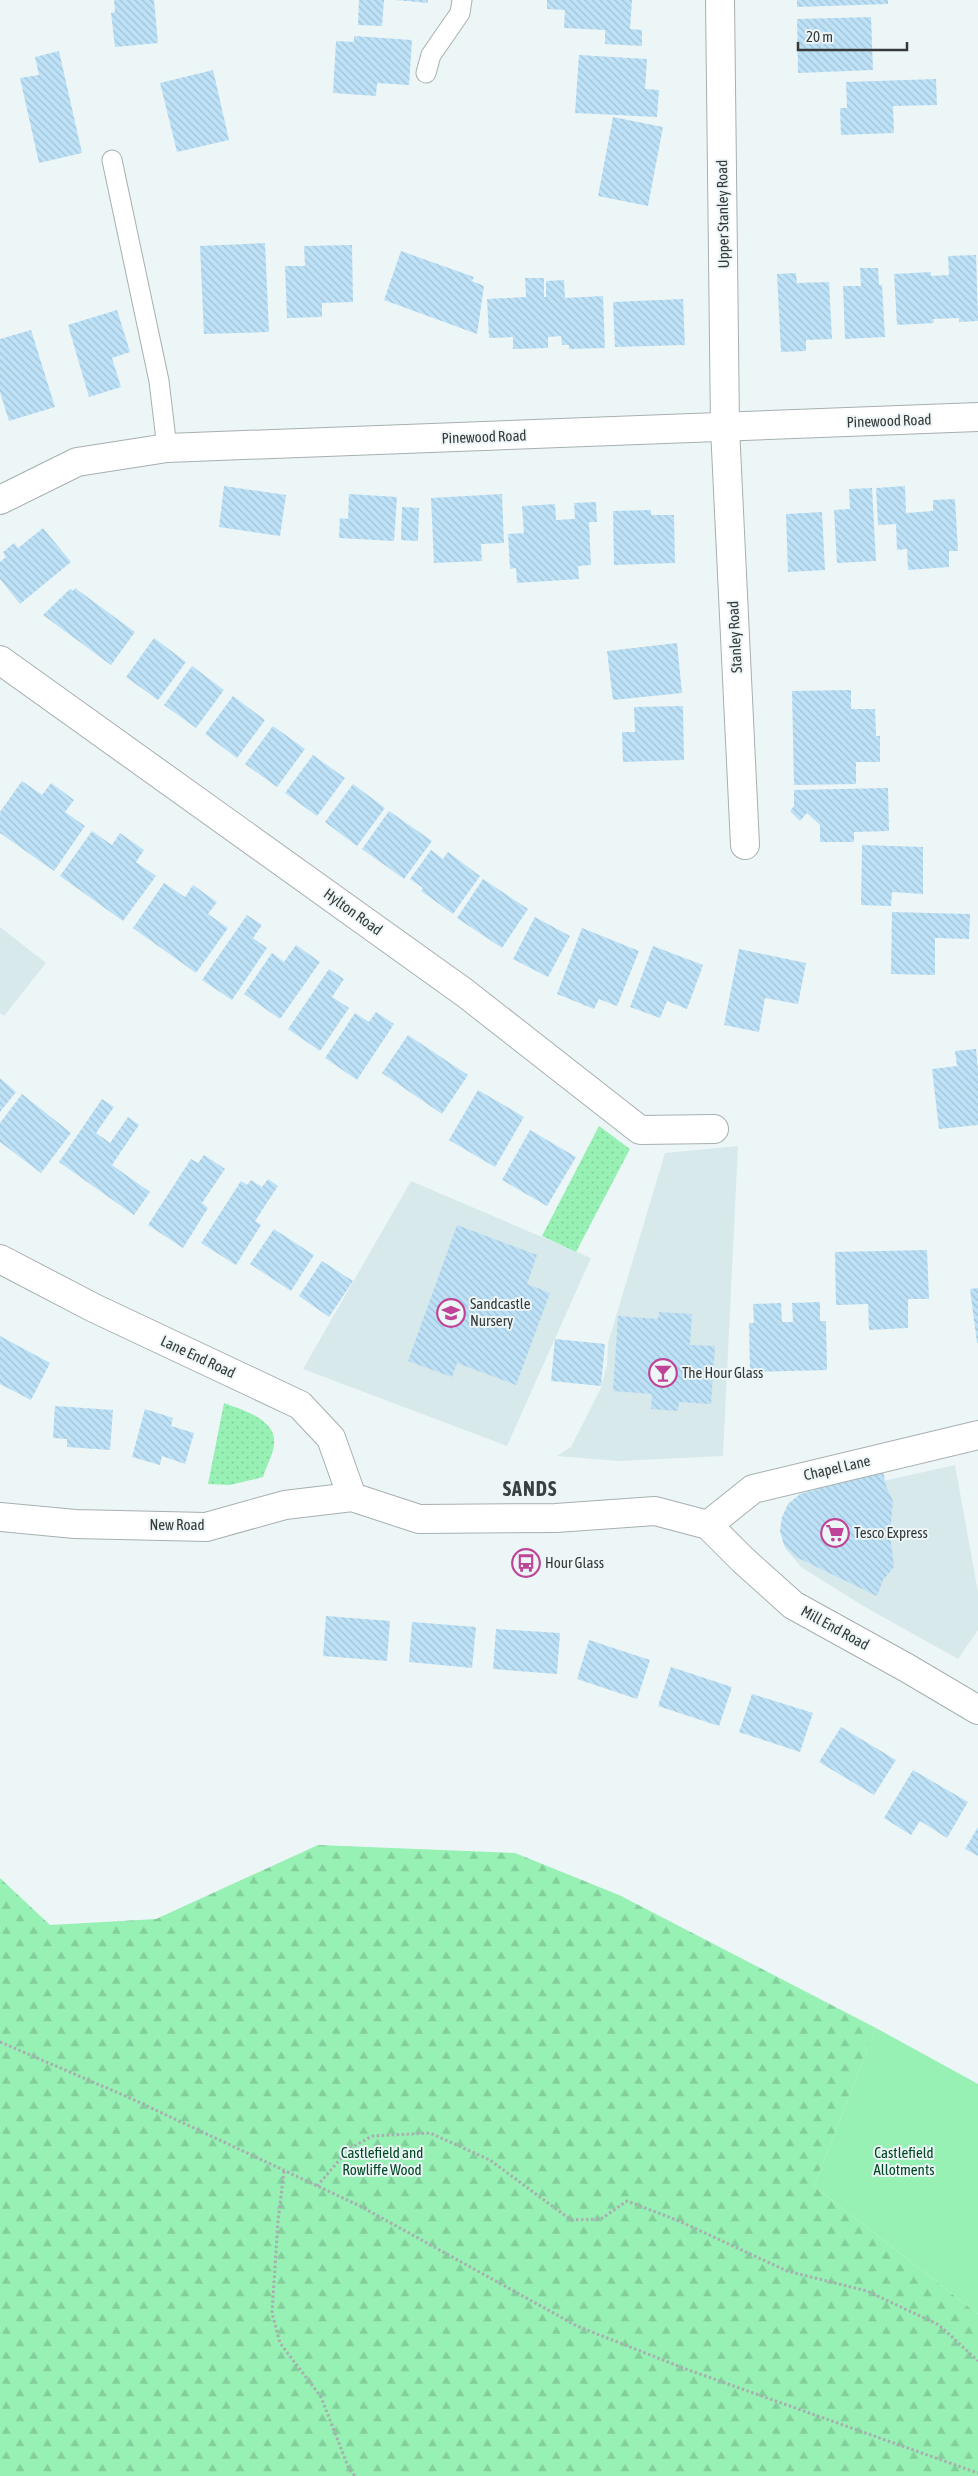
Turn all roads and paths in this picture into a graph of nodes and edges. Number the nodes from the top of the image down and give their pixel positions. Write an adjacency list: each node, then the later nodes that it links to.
1 (462, 0): 3 (lane)
2 (720, 0): 6 (main road, Upper Stanley Road)
3 (426, 73)
4 (112, 160): 7 (lane)
5 (978, 418): 6 (main road, Pinewood Road)
6 (725, 428): 7 (main road, Pinewood Road); 10 (main road, Stanley Road)
7 (167, 448): 8 (main road, Pinewood Road)
8 (0, 500)
9 (0, 660): 11 (main road, Hylton Road)
10 (744, 846)
11 (714, 1130)
12 (0, 1258): 14 (main road, Lane End Road)
13 (978, 1435): 16 (main road, Chapel Lane)
14 (352, 1497): 15 (main road, New Road); 16 (main road)
15 (0, 1517)
16 (708, 1525): 17 (main road, Mill End Road)
17 (978, 1710)
18 (0, 2042): 19 (path)
19 (284, 2171): 20 (path); 23 (path)
20 (317, 2186): 21 (path); 22 (path)
21 (978, 2361)
22 (978, 2473)
23 (355, 2476)

